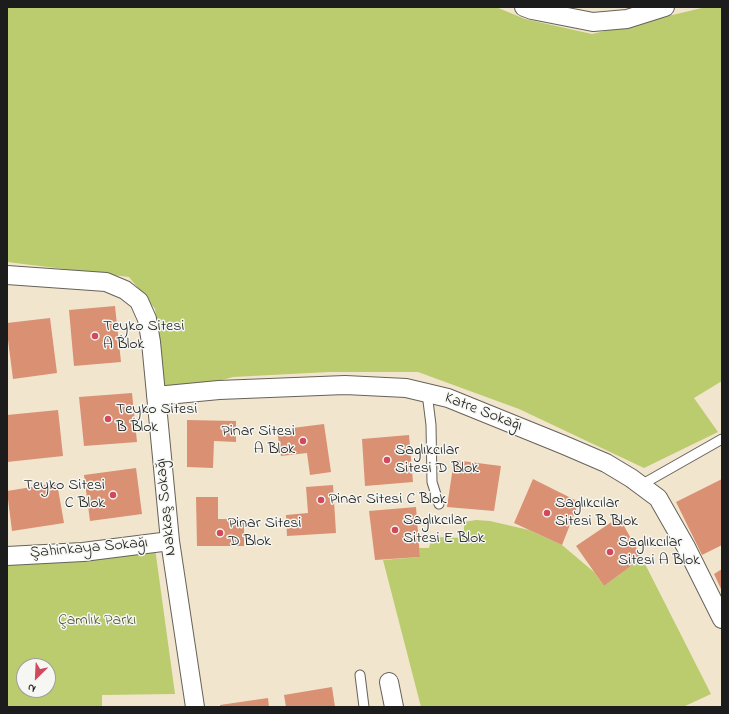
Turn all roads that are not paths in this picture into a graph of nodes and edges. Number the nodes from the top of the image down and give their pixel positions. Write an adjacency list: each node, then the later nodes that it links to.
1 (524, 7): 2 (street)
2 (665, 7)
3 (7, 275): 5 (street, Nakkaş Sokağı)
4 (427, 393): 5 (street, Katre Sokağı); 7 (street, Katre Sokağı); 8 (lane)
5 (156, 396): 9 (street, Nakkaş Sokağı)
6 (722, 439): 7 (lane)
7 (640, 486): 11 (street, Katre Sokağı)
8 (439, 504)
9 (170, 541): 10 (street, Şahinkaya Sokağı); 14 (street, Nakkaş Sokağı)
10 (7, 556)
11 (722, 618)
12 (360, 675): 15 (lane)
13 (389, 682): 16 (street)
14 (194, 707)
15 (364, 707)
16 (394, 707)

